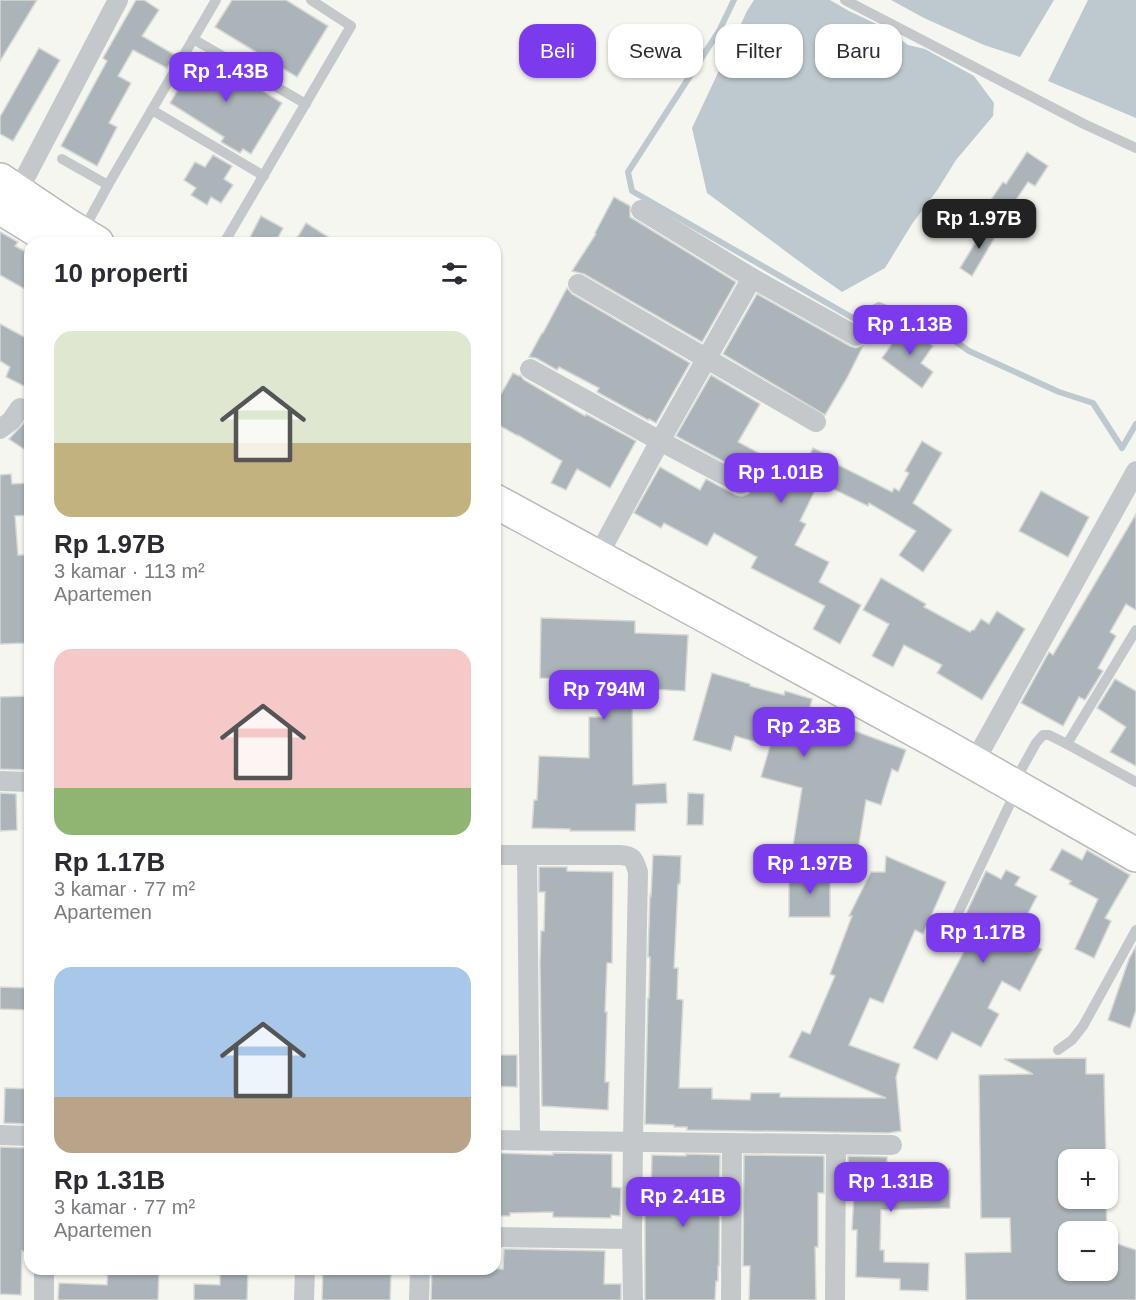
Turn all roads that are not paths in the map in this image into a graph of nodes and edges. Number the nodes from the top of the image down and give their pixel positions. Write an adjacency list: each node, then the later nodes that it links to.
1 (118, 0): 12 (street)
2 (216, 0): 5 (lane)
3 (310, 0): 6 (lane)
4 (845, 0): 8 (lane)
5 (193, 39): 6 (lane); 7 (lane)
6 (306, 104): 10 (lane)
7 (152, 110): 10 (lane); 11 (lane)
8 (1136, 148)
9 (62, 159): 11 (lane)
10 (264, 176): 16 (lane)
11 (108, 185): 15 (lane)
12 (6, 193): 14 (highway)
13 (640, 210): 17 (street)
14 (73, 237)
15 (81, 237)
16 (228, 237)
17 (752, 278): 19 (street); 20 (street)
18 (578, 284): 20 (street)
19 (856, 336)
20 (706, 359): 23 (street); 25 (street)
21 (530, 369): 25 (street)
22 (20, 408): 24 (street)
23 (816, 422)
24 (0, 429)
25 (660, 441): 28 (street); 30 (street)
26 (1136, 471): 33 (street)
27 (501, 484): 30 (highway)
28 (741, 484)
29 (501, 504): 34 (highway)
30 (606, 541): 33 (highway)
31 (1136, 630): 32 (lane)
32 (1067, 744): 34 (lane); 37 (lane)
33 (981, 750): 34 (highway)
34 (1019, 779): 38 (highway); 41 (highway); 43 (lane)
35 (0, 781): 36 (street)
36 (24, 782)
37 (1136, 782)
38 (1136, 834)
39 (501, 855): 40 (street)
40 (527, 855): 47 (street); 49 (street)
41 (1136, 855)
42 (1136, 930): 44 (lane)
43 (943, 945)
44 (1058, 1050)
45 (0, 1135): 46 (street)
46 (24, 1136)
47 (530, 1139): 48 (street); 49 (street)
48 (501, 1140)
49 (633, 1140): 50 (street); 54 (street)
50 (732, 1143): 51 (street); 62 (street)
51 (836, 1144): 52 (street); 63 (street)
52 (892, 1144)
53 (501, 1237): 54 (street)
54 (632, 1239): 61 (street)
55 (44, 1275): 58 (street)
56 (305, 1275): 59 (street)
57 (420, 1275): 60 (street)
58 (44, 1300)
59 (304, 1300)
60 (419, 1300)
61 (633, 1300)
62 (731, 1300)
63 (835, 1300)

